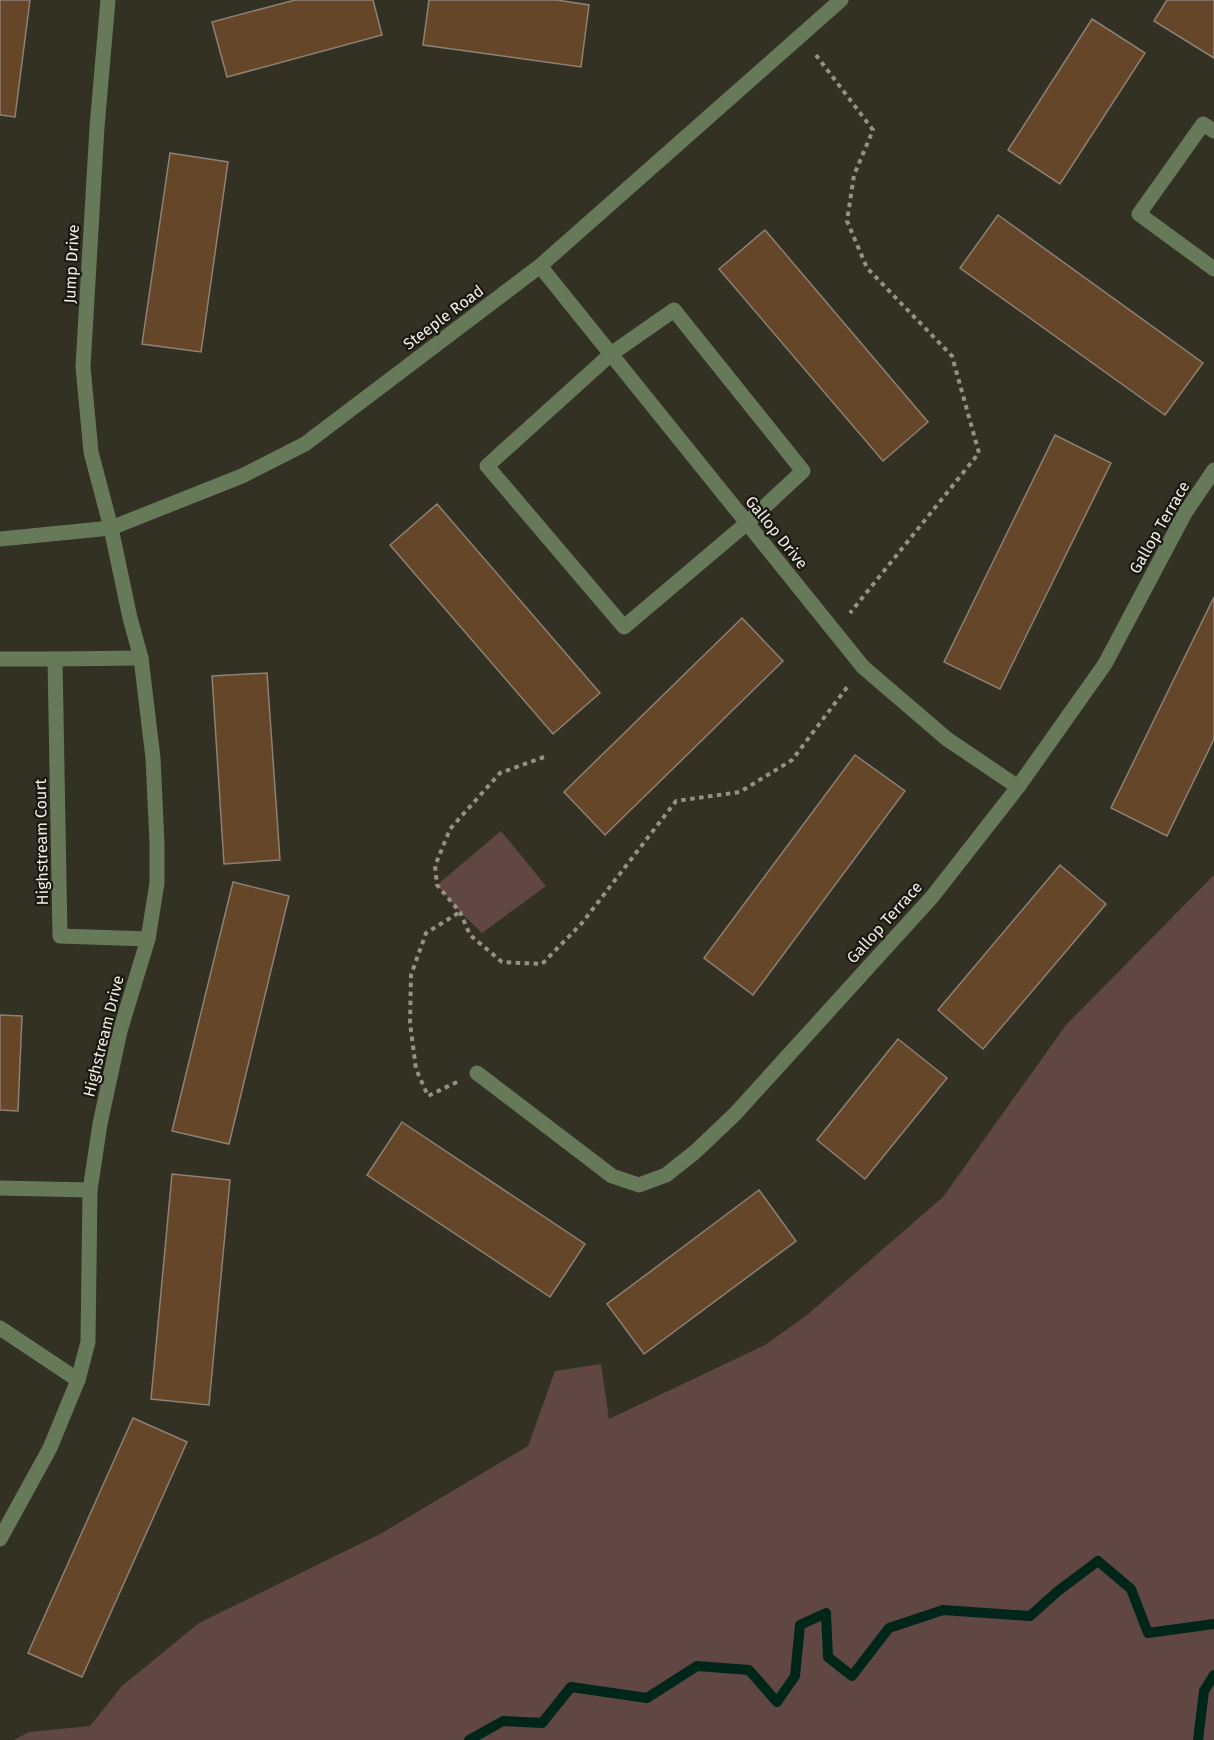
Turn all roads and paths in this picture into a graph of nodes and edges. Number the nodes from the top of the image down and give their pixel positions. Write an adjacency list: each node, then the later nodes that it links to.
1 (108, 0): 10 (street, Jump Drive)
2 (841, 0): 3 (street, Steeple Road)
3 (801, 36): 5 (street, Steeple Road); 12 (path)
4 (1214, 131): 6 (street)
5 (540, 266): 7 (street, Gallop Drive); 10 (street, Steeple Road)
6 (1214, 269)
7 (611, 354): 9 (street, Gallop Drive); 9 (street); 9 (street)
8 (1214, 470): 18 (street, Gallop Terrace)
9 (747, 523): 12 (street, Gallop Drive)
10 (111, 528): 11 (street, Steeple Road); 13 (street, Highstream Drive)
11 (0, 539)
12 (835, 632): 16 (street, Gallop Drive)
13 (141, 658): 15 (street); 20 (street, Highstream Drive)
14 (0, 659): 15 (street)
15 (55, 659): 20 (street, Highstream Court)
16 (863, 667): 18 (street, Gallop Drive); 19 (path)
17 (544, 757): 19 (path)
18 (1018, 787): 21 (street, Gallop Terrace)
19 (460, 912): 21 (path)
20 (148, 939): 23 (street, Highstream Drive)
21 (477, 1073)
22 (0, 1188): 23 (street)
23 (90, 1190): 25 (street, Highstream Drive)
24 (0, 1328): 25 (street)
25 (78, 1380): 26 (street, Highstream Drive)
26 (0, 1539)

